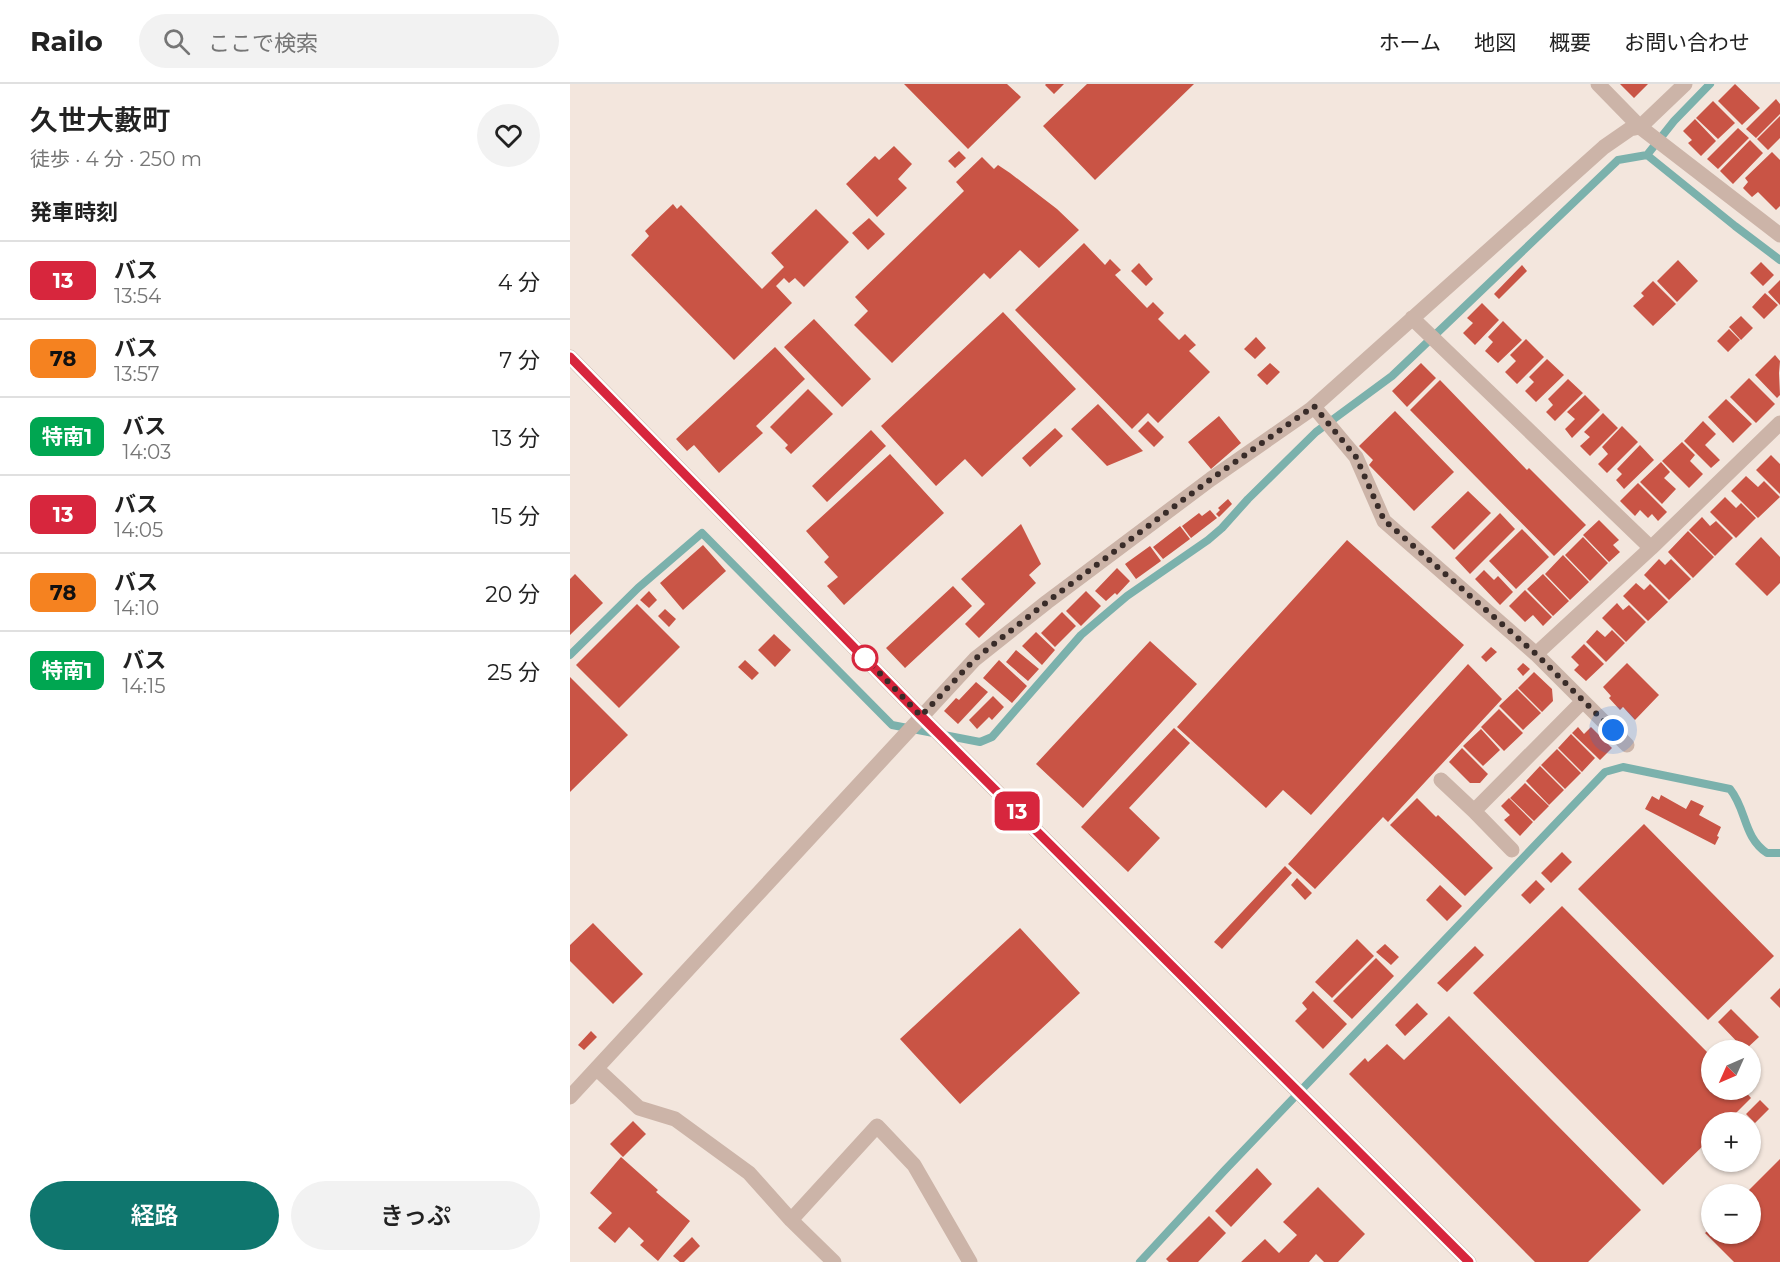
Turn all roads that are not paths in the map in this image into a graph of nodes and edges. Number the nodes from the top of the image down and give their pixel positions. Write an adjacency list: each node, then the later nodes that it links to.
1 (1598, 84): 3 (street)
2 (1685, 84): 3 (street)
3 (1640, 127): 4 (street); 5 (street)
4 (1780, 235)
5 (1412, 318): 7 (street); 9 (street)
6 (570, 357): 12 (street)
7 (1314, 406): 10 (street); 12 (street)
8 (1780, 423): 9 (street)
9 (1651, 548): 10 (street)
10 (1536, 654): 11 (street)
11 (1583, 701): 13 (street); 15 (street)
12 (921, 716): 17 (street); 22 (street)
13 (1627, 745)
14 (1441, 780): 15 (street)
15 (1474, 811): 16 (street)
16 (1512, 850)
17 (597, 1070): 18 (street); 19 (street)
18 (570, 1097)
19 (791, 1220): 20 (street); 21 (street)
20 (834, 1262)
21 (970, 1262)
22 (1469, 1262)

